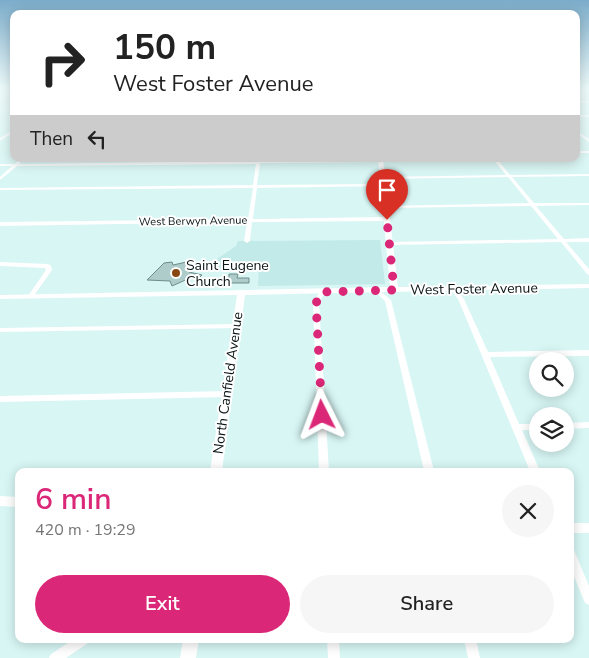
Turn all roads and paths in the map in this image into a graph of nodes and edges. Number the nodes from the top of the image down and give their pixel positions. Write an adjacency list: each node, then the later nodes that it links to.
1 (18, 162): 8 (street)
2 (218, 162): 6 (street)
3 (259, 162): 13 (street)
4 (380, 162): 12 (street)
5 (497, 162): 10 (street)
6 (136, 164): 8 (street)
7 (0, 165): 8 (street)
8 (15, 165): 11 (street)
9 (589, 175): 10 (street)
10 (509, 176): 12 (street); 16 (street)
11 (2, 177)
12 (383, 182): 13 (street); 17 (street)
13 (255, 187): 14 (street); 19 (street)
14 (0, 189)
15 (589, 204): 16 (street)
16 (532, 205): 17 (street); 21 (street)
17 (385, 207): 18 (street)
18 (387, 220): 19 (street, West Berwyn Avenue); 24 (street)
19 (250, 221): 20 (street, West Berwyn Avenue); 23 (street)
20 (0, 224)
21 (562, 240): 22 (street); 24 (street); 26 (street)
22 (589, 240)
23 (247, 241)
24 (389, 244): 29 (street)
25 (0, 264): 34 (street)
26 (589, 273)
27 (589, 286): 28 (street, West Foster Avenue)
28 (457, 289): 29 (street, West Foster Avenue); 41 (street)
29 (394, 290): 30 (street, West Foster Avenue); 36 (street)
30 (377, 291): 32 (street, West Foster Avenue); 36 (street)
31 (307, 292): 32 (street, West Foster Avenue); 33 (street, West Foster Avenue); 37 (street)
32 (322, 292): 37 (street)
33 (241, 294): 34 (street, West Foster Avenue); 38 (street, North Canfield Avenue)
34 (31, 296): 35 (street, West Foster Avenue)
35 (0, 297)
36 (388, 300): 50 (street)
37 (316, 303): 49 (street)
38 (237, 326): 39 (street); 42 (street, North Canfield Avenue)
39 (0, 330)
40 (589, 353): 41 (street)
41 (485, 355): 46 (street)
42 (227, 394): 43 (street); 48 (street, North Canfield Avenue)
43 (0, 399)
44 (589, 425): 45 (street)
45 (574, 426)
46 (516, 427): 47 (street); 51 (street)
47 (529, 427)
48 (216, 468)
49 (324, 468)
50 (428, 468)
51 (534, 468)
52 (0, 501): 53 (street)
53 (15, 502)
54 (574, 528): 55 (street)
55 (589, 528)
56 (574, 563): 57 (street)
57 (589, 599)
58 (78, 643): 62 (street)
59 (190, 643): 63 (street)
60 (333, 643): 64 (street)
61 (471, 643): 65 (street)
62 (55, 658)
63 (188, 658)
64 (334, 658)
65 (474, 658)

